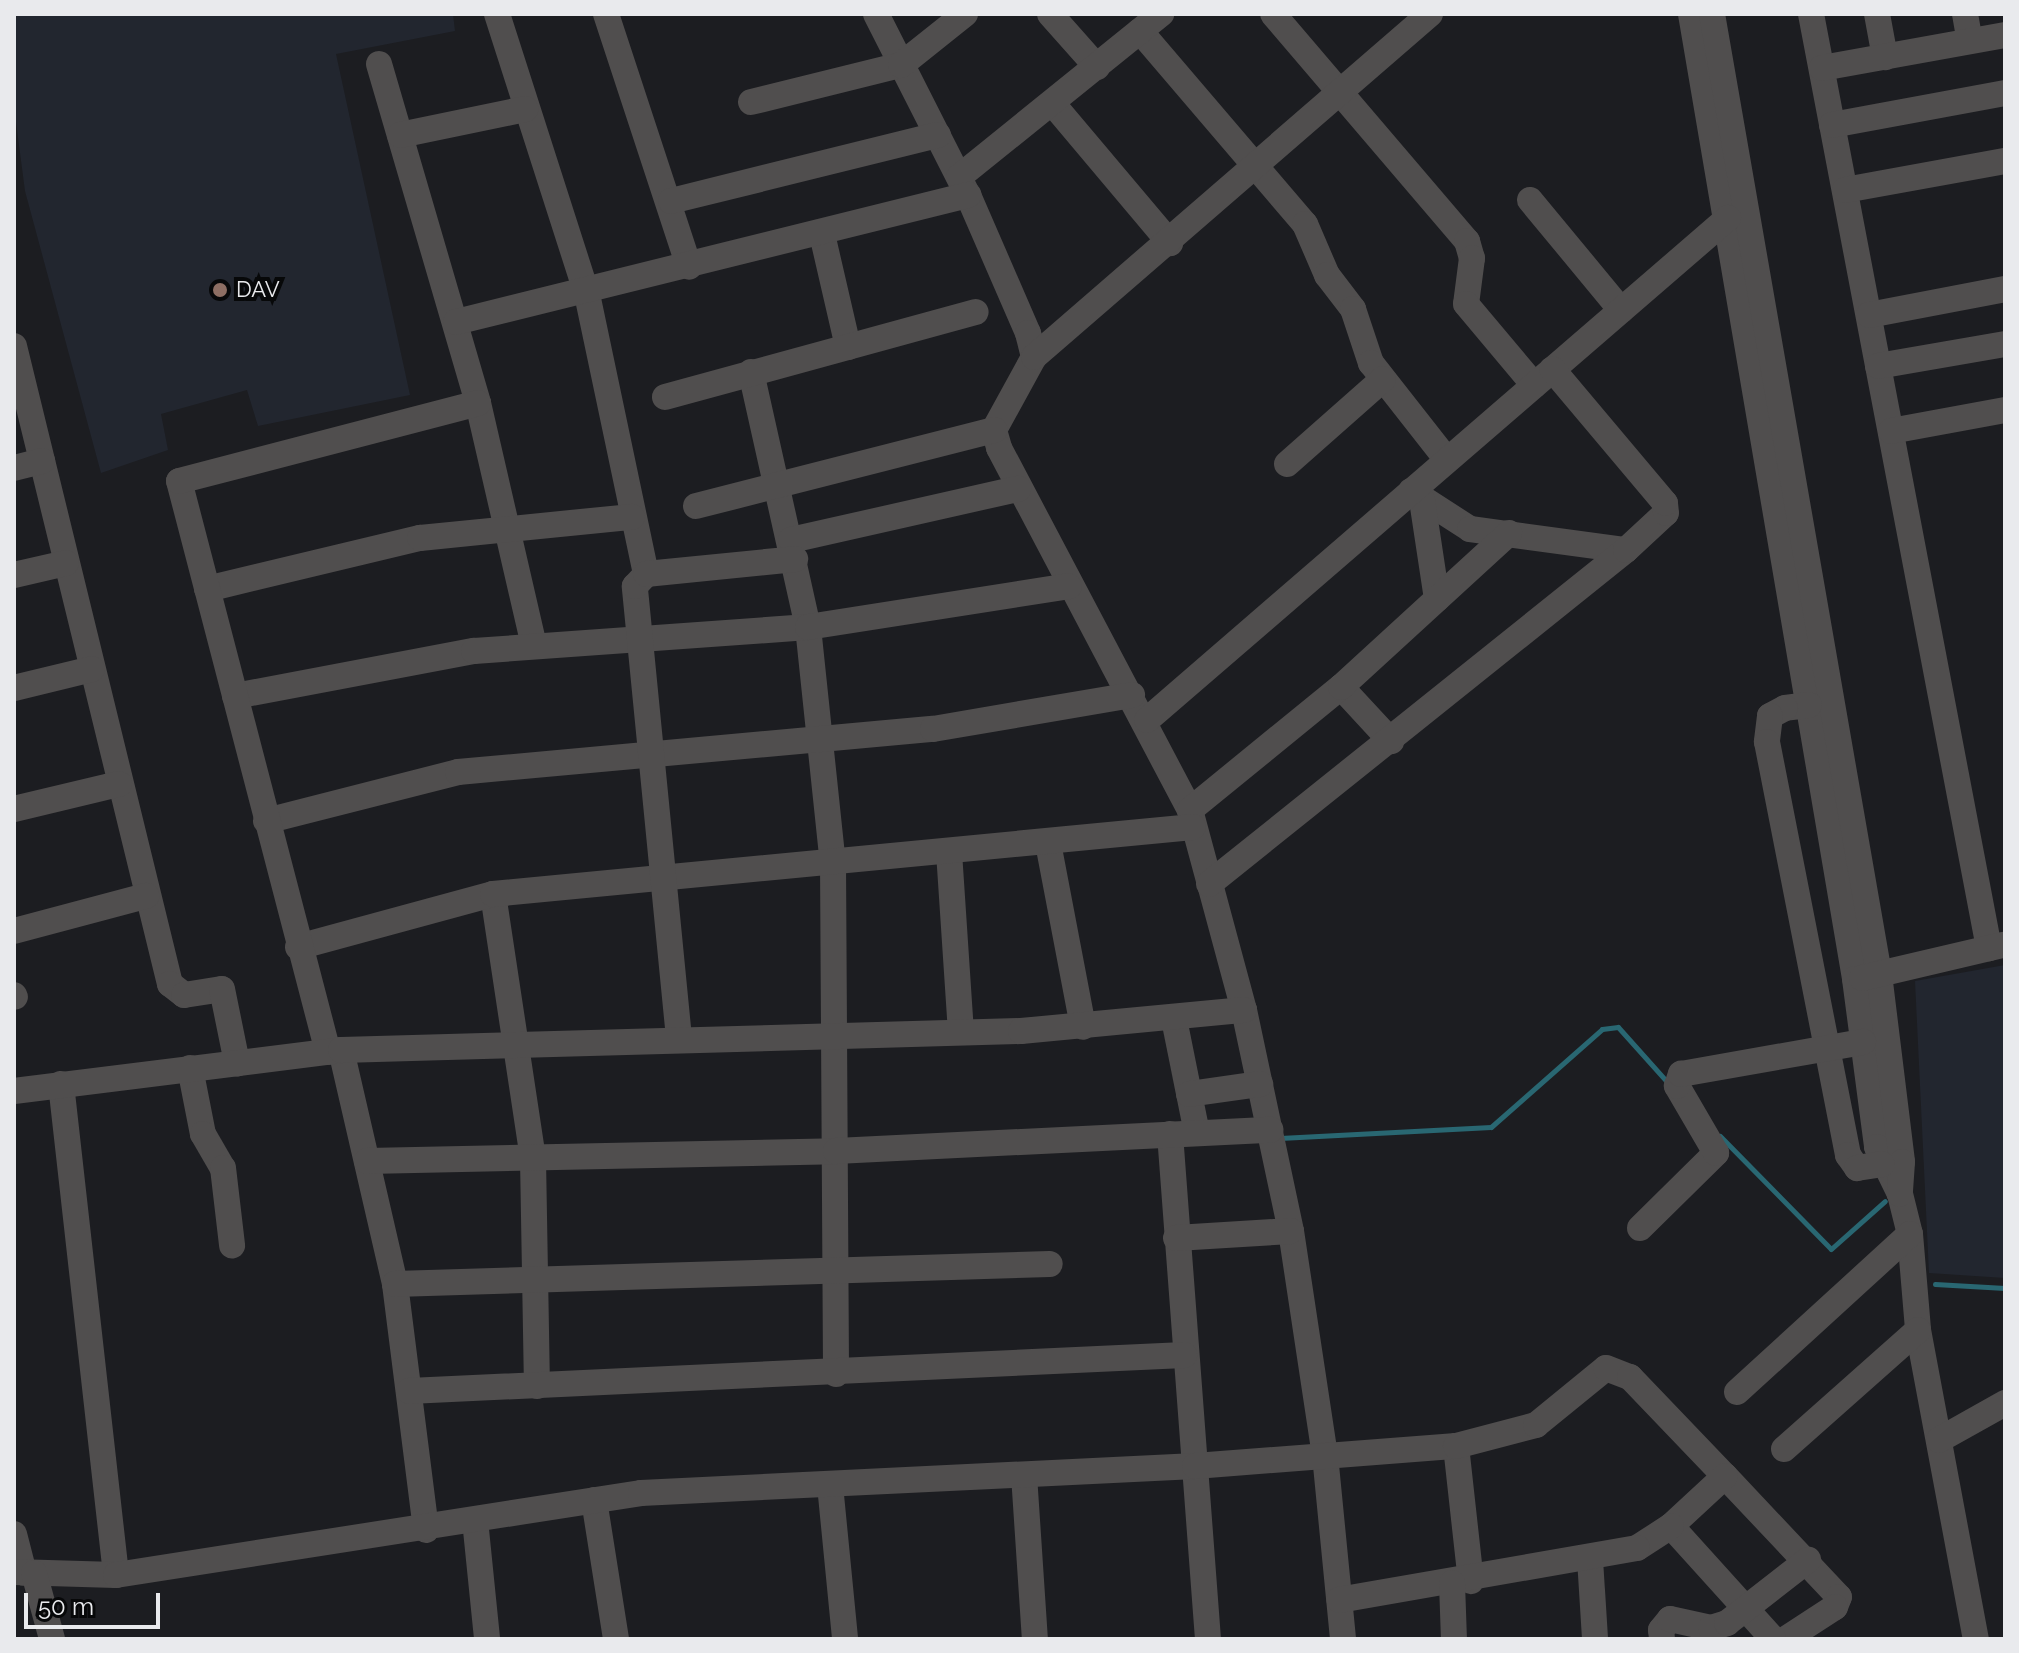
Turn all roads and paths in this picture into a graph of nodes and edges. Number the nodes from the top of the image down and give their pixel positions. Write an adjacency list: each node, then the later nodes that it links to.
1 (497, 14): 25 (street)
2 (606, 14): 34 (street)
3 (876, 14): 18 (street)
4 (965, 14): 18 (street)
5 (1050, 14): 19 (street)
6 (1161, 14): 13 (street)
7 (1273, 14): 21 (street)
8 (1811, 14): 20 (street)
9 (1877, 14): 16 (street)
10 (1965, 14): 15 (street)
11 (1425, 16): 21 (street)
12 (1702, 18): 35 (street); 106 (street)
13 (1140, 31): 19 (street); 30 (street)
14 (2005, 35): 15 (street)
15 (1970, 41): 16 (street)
16 (1885, 57): 20 (street)
17 (379, 64): 27 (street)
18 (901, 65): 23 (street); 28 (street)
19 (1097, 67): 24 (street)
20 (1822, 68): 26 (street)
21 (1343, 92): 30 (street); 51 (street)
22 (2005, 93): 26 (street)
23 (751, 102)
24 (1053, 104): 31 (street); 37 (street)
25 (525, 109): 27 (street); 40 (street)
26 (1832, 125): 32 (street)
27 (400, 135): 44 (street)
28 (938, 135): 31 (street); 34 (street)
29 (2005, 161): 32 (street)
30 (1256, 167): 37 (street); 52 (street)
31 (964, 186): 36 (street); 48 (street)
32 (1845, 190): 43 (street)
33 (1530, 200): 41 (street)
34 (671, 201): 38 (street)
35 (1728, 218): 41 (street); 85 (street)
36 (822, 234): 38 (street); 47 (street)
37 (1170, 243): 48 (street)
38 (689, 267): 40 (street)
39 (2005, 289): 43 (street)
40 (587, 294): 44 (street); 66 (street)
41 (1621, 310): 51 (street)
42 (976, 312): 47 (street)
43 (1869, 315): 49 (street)
44 (456, 322): 54 (street)
45 (2005, 344): 49 (street)
46 (14, 346): 59 (street)
47 (848, 347): 50 (street)
48 (1034, 357): 56 (street)
49 (1878, 366): 57 (street)
50 (751, 372): 53 (street); 62 (street)
51 (1543, 377): 58 (street); 70 (street)
52 (1383, 379): 58 (street); 60 (street)
53 (665, 397)
54 (478, 403): 67 (street); 75 (street)
55 (2005, 410): 57 (street)
56 (994, 430): 62 (street); 63 (street)
57 (1891, 431): 104 (street)
58 (1447, 460): 64 (street)
59 (42, 461): 61 (street); 71 (street)
60 (1287, 464)
61 (14, 468)
62 (778, 485): 65 (street); 69 (street)
63 (1018, 489): 69 (street); 74 (street)
64 (1416, 495): 68 (street); 76 (street); 86 (street)
65 (696, 506)
66 (632, 517): 67 (street); 72 (street)
67 (512, 533): 75 (street); 79 (street)
68 (1509, 533): 70 (street); 76 (street)
69 (793, 550): 72 (street); 77 (street)
70 (1626, 550): 88 (street)
71 (66, 563): 73 (street); 80 (street)
72 (646, 574): 78 (street)
73 (14, 575)
74 (1069, 586): 77 (street); 83 (street)
75 (207, 589): 84 (street)
76 (1437, 599): 81 (street)
77 (808, 627): 78 (street); 87 (street)
78 (642, 637): 79 (street); 89 (street)
79 (534, 645): 84 (street)
80 (92, 669): 82 (street); 90 (street)
81 (1341, 687): 88 (street); 92 (street)
82 (14, 688)
83 (1132, 695): 86 (street); 87 (street)
84 (235, 696): 93 (street)
85 (1809, 705): 94 (street); 96 (street)
86 (1147, 720): 92 (street)
87 (819, 741): 89 (street); 98 (street)
88 (1391, 741): 100 (street)
89 (652, 758): 93 (street); 99 (street)
90 (119, 784): 91 (street); 102 (street)
91 (14, 809)
92 (1192, 818): 95 (street); 100 (street)
93 (266, 821): 105 (street)
94 (1832, 839): 96 (street); 106 (street)
95 (1048, 843): 97 (street); 109 (street)
96 (1787, 848): 115 (street)
97 (949, 852): 98 (street); 110 (street)
98 (833, 863): 99 (street); 111 (street)
99 (662, 876): 101 (street); 112 (street)
100 (1209, 884): 107 (street)
101 (493, 894): 105 (street); 113 (street)
102 (146, 896): 103 (street); 117 (street)
103 (14, 931)
104 (1997, 946): 106 (street)
105 (298, 947): 116 (street)
106 (1867, 976): 114 (street); 130 (street)
107 (1244, 1010): 108 (street); 120 (street)
108 (1174, 1019): 109 (street); 122 (street)
109 (1083, 1027): 110 (street)
110 (961, 1032): 111 (street)
111 (833, 1036): 112 (street); 126 (street)
112 (679, 1038): 113 (street)
113 (517, 1042): 116 (street); 127 (street)
114 (1863, 1042): 115 (street); 129 (street)
115 (1824, 1047): 129 (street); 131 (street)
116 (334, 1051): 117 (street); 128 (street)
117 (237, 1063): 118 (street)
118 (190, 1068): 119 (street); 135 (street)
119 (61, 1084): 121 (street); 163 (street)
120 (1260, 1084): 122 (street); 123 (street)
121 (14, 1091)
122 (1189, 1094): 124 (street)
123 (1270, 1130): 124 (street); 132 (street)
124 (1197, 1133): 125 (street)
125 (1170, 1134): 126 (street); 134 (street)
126 (836, 1151): 127 (street); 137 (street)
127 (533, 1159): 128 (street); 138 (street)
128 (367, 1161): 139 (street)
129 (1882, 1164): 130 (street)
130 (1900, 1194): 133 (street)
131 (1640, 1228)
132 (1291, 1231): 134 (street); 150 (street)
133 (1910, 1234): 140 (street); 145 (street)
134 (1176, 1238): 141 (street)
135 (232, 1245)
136 (1050, 1264): 137 (street)
137 (839, 1271): 138 (street); 142 (street)
138 (535, 1280): 139 (street); 143 (street)
139 (395, 1284): 144 (street)
140 (1918, 1330): 147 (street); 149 (street)
141 (1184, 1355): 142 (street); 151 (street)
142 (836, 1374): 143 (street)
143 (537, 1386): 144 (street)
144 (409, 1391): 158 (street)
145 (1737, 1392)
146 (2005, 1403): 147 (street)
147 (1939, 1440): 179 (street)
148 (1456, 1446): 150 (street); 153 (street); 164 (street)
149 (1784, 1449)
150 (1325, 1455): 151 (street); 165 (street)
151 (1195, 1466): 152 (street); 172 (street)
152 (1024, 1475): 154 (street); 171 (street)
153 (1725, 1476): 157 (street); 161 (street)
154 (830, 1485): 155 (street); 170 (street)
155 (594, 1500): 156 (street); 169 (street)
156 (475, 1520): 158 (street); 168 (street)
157 (1671, 1526): 160 (street); 166 (street)
158 (426, 1530): 163 (street)
159 (14, 1534): 162 (street)
160 (1590, 1559): 164 (street); 175 (street)
161 (1808, 1560): 166 (street); 178 (street)
162 (24, 1573): 163 (street); 167 (street)
163 (116, 1575)
164 (1461, 1582): 165 (street); 174 (street)
165 (1340, 1600): 173 (street)
166 (1747, 1608): 176 (street); 177 (street)
167 (52, 1639)
168 (487, 1639)
169 (616, 1639)
170 (845, 1639)
171 (1035, 1639)
172 (1208, 1639)
173 (1343, 1639)
174 (1454, 1639)
175 (1595, 1639)
176 (1662, 1639)
177 (1773, 1639)
178 (1786, 1639)
179 (1976, 1639)

